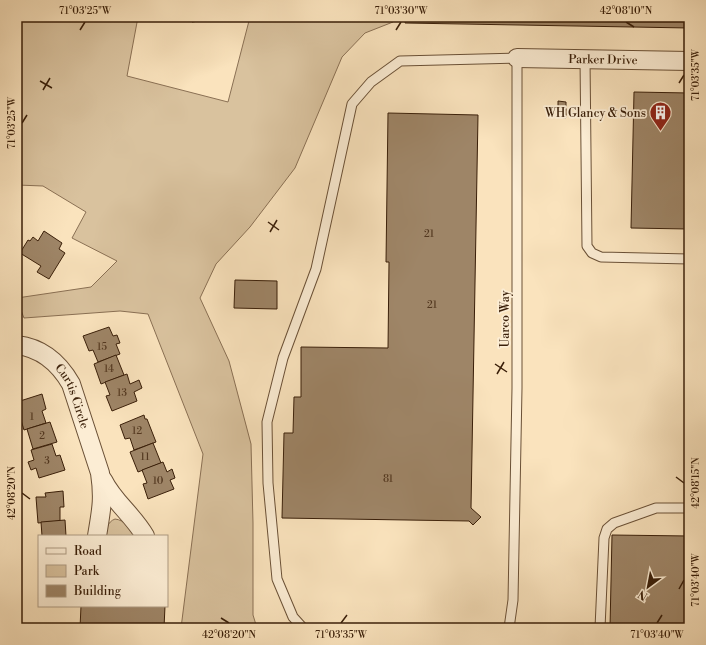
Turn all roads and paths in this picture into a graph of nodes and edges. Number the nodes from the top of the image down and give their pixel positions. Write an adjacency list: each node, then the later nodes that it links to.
1 (518, 58): 2 (street, Parker Drive); 11 (lane); 12 (lane, Uarco Way)
2 (585, 59): 3 (street, Parker Drive); 4 (lane)
3 (689, 61)
4 (689, 259)
5 (17, 345): 6 (street, Curtis Circle)
6 (100, 474): 8 (street, Curtis Circle); 9 (street, Curtis Circle)
7 (689, 508): 13 (lane)
8 (132, 519): 9 (street, Curtis Circle); 10 (street, Curtis Circle)
9 (98, 530)
10 (144, 535)
11 (303, 628)
12 (509, 628)
13 (600, 628)

